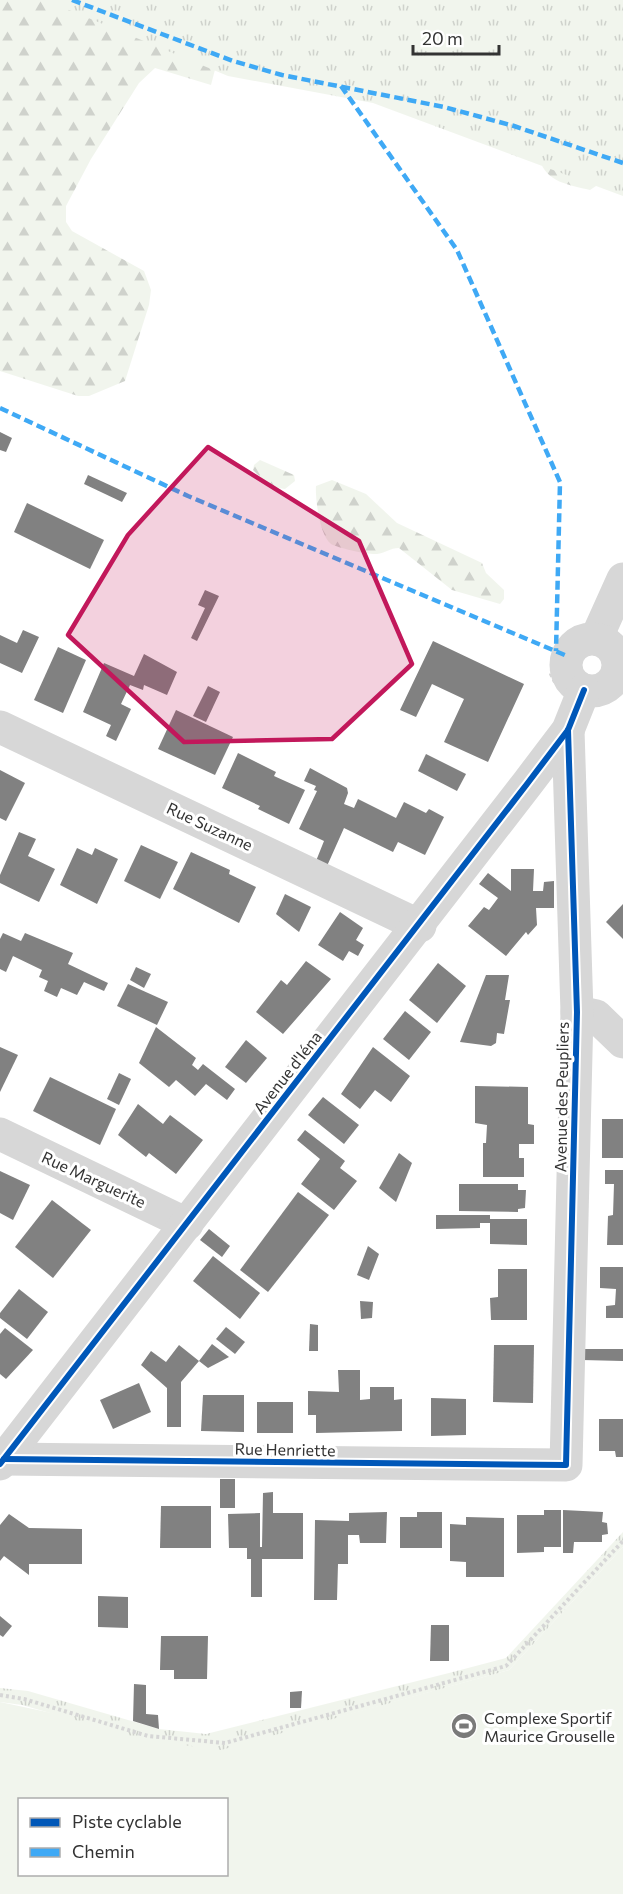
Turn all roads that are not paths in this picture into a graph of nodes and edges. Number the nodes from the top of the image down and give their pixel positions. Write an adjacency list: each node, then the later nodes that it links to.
1 (623, 579): 2 (street)
2 (596, 639): 3 (street); 4 (street)
3 (620, 675): 4 (street)
4 (572, 691): 6 (street, Avenue d'Iéna)
5 (0, 727): 7 (street, Rue Suzanne)
6 (568, 730): 7 (street, Avenue d'Iéna); 8 (street, Avenue des Peupliers)
7 (420, 926): 11 (street, Avenue d'Iéna)
8 (577, 1012): 9 (street); 13 (street, Avenue des Peupliers)
9 (623, 1042)
10 (0, 1134): 11 (street, Rue Marguerite)
11 (187, 1224): 12 (street, Avenue d'Iéna)
12 (2, 1461): 13 (street, Rue Henriette)
13 (566, 1465)

